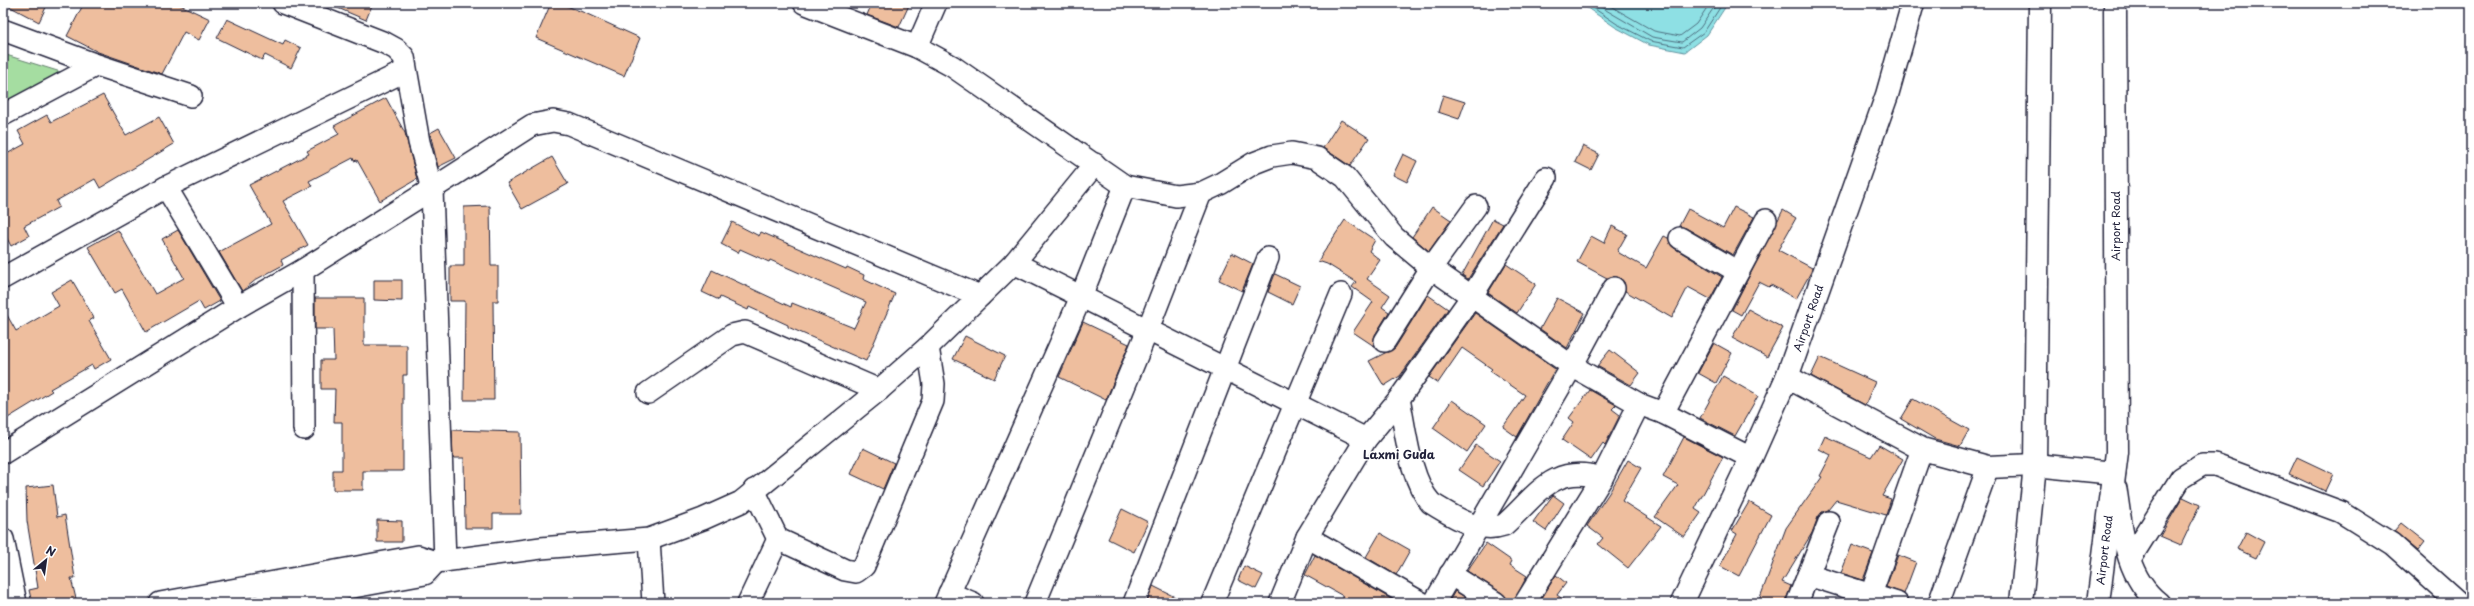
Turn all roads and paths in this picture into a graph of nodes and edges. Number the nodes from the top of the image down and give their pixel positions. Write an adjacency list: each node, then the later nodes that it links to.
1 (283, 3): 11 (street)
2 (804, 3): 7 (street)
3 (936, 3): 9 (street)
4 (1913, 3): 40 (main road, Airport Road)
5 (2040, 3): 52 (main road)
6 (2115, 3): 54 (main road, Airport Road)
7 (832, 8): 9 (street)
8 (3, 30): 10 (street)
9 (917, 47): 14 (street)
10 (97, 65): 12 (street); 13 (street)
11 (405, 71): 17 (street); 18 (street)
12 (191, 96)
13 (3, 115)
14 (1095, 164): 16 (street); 24 (street)
15 (1546, 178): 32 (street)
16 (1125, 186): 19 (street); 33 (street)
17 (166, 187): 28 (street); 34 (street)
18 (432, 189): 26 (street); 31 (street); 64 (street)
19 (1201, 193): 25 (street); 35 (street)
20 (1476, 206): 25 (street)
21 (1766, 220): 27 (street)
22 (1680, 238): 27 (street)
23 (1268, 258): 39 (street)
24 (1014, 263): 31 (street); 33 (street)
25 (1431, 268): 32 (street); 36 (street)
26 (303, 270): 34 (street); 47 (street)
27 (1738, 272): 46 (street)
28 (3, 278)
29 (1614, 288): 38 (street)
30 (1341, 294): 44 (street)
31 (980, 296): 37 (street)
32 (1472, 296): 38 (street); 43 (street)
33 (1081, 297): 35 (street); 67 (street)
34 (238, 307): 50 (street)
35 (1148, 329): 39 (street); 75 (street)
36 (1385, 341)
37 (928, 347): 41 (street); 62 (street)
38 (1572, 366): 45 (street); 58 (street)
39 (1227, 368): 44 (street); 76 (street)
40 (1787, 377): 49 (main road); 51 (main road, Airport Road)
41 (879, 390): 42 (street); 56 (street)
42 (648, 394)
43 (1400, 399): 48 (street); 58 (street)
44 (1294, 403): 48 (street); 77 (street)
45 (1639, 404): 46 (street); 55 (street)
46 (1663, 413): 51 (street)
47 (304, 429)
48 (1366, 439): 59 (street)
49 (1922, 449): 53 (main road); 68 (street)
50 (3, 453)
51 (1751, 458): 83 (main road, Airport Road)
52 (2035, 464): 53 (main road); 54 (main road); 87 (main road)
53 (1988, 467): 86 (street)
54 (2114, 473): 63 (street); 88 (main road, Airport Road)
55 (1602, 478): 58 (street); 82 (street)
56 (754, 490): 61 (street); 62 (street)
57 (1829, 522): 66 (street)
58 (1477, 528): 65 (street)
59 (1307, 537): 78 (street); 79 (street)
60 (3, 539): 69 (street)
61 (649, 539): 64 (street); 72 (street)
62 (778, 539): 73 (street)
63 (2130, 559): 89 (street); 90 (street)
64 (440, 561): 70 (street); 71 (street)
65 (1450, 574): 80 (street); 81 (street)
66 (1808, 575): 68 (street); 84 (street)
67 (947, 598): 74 (street)
68 (1869, 598): 85 (street)
69 (16, 603)
70 (160, 603)
71 (265, 603)
72 (652, 603)
73 (748, 603)
74 (973, 603)
75 (1035, 603)
76 (1134, 603)
77 (1212, 603)
78 (1280, 603)
79 (1422, 603)
80 (1434, 603)
81 (1496, 603)
82 (1525, 603)
83 (1682, 603)
84 (1797, 603)
85 (1897, 603)
86 (1939, 603)
87 (2021, 603)
88 (2098, 603)
89 (2159, 603)
90 (2458, 603)

